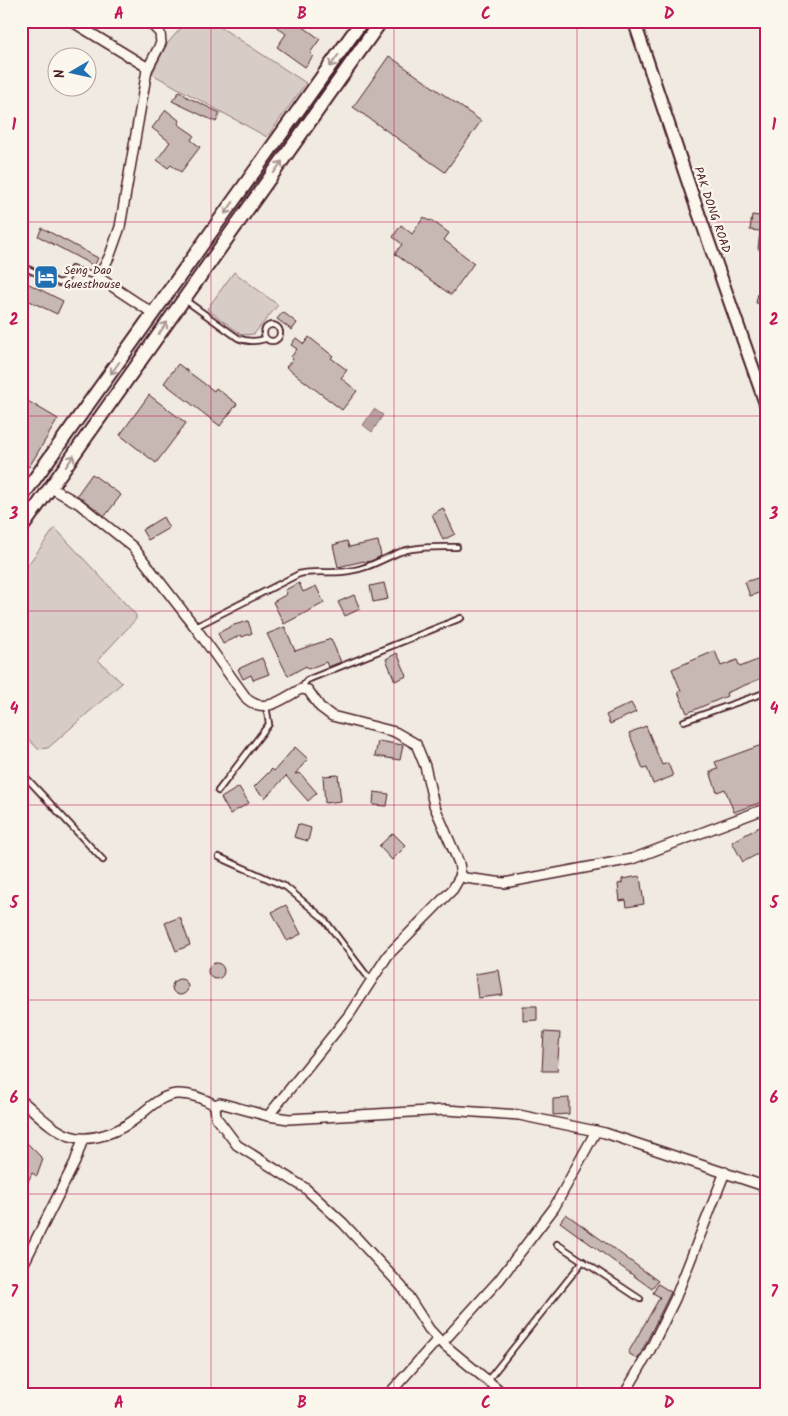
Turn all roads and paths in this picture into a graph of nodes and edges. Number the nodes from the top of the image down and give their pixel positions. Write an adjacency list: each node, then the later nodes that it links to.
1 (71, 21): 7 (street)
2 (148, 21): 7 (street)
3 (382, 21): 6 (main road)
4 (634, 21): 17 (street, PAK DONG ROAD)
5 (360, 24): 6 (main road); 8 (main road, one-way to 8)
6 (370, 37): 9 (main road, one-way to 6)
7 (147, 70): 11 (street)
8 (254, 173): 9 (main road); 13 (main road, one-way to 13)
9 (267, 183): 12 (main road)
10 (21, 266): 11 (lane)
11 (98, 278): 13 (street)
12 (184, 299): 14 (lane); 16 (main road, one-way to 12)
13 (154, 314): 15 (main road)
14 (265, 339)
15 (126, 352): 16 (main road); 19 (main road, one-way to 19)
16 (140, 361): 18 (main road, one-way to 16)
17 (767, 408)
18 (51, 488): 20 (main road); 23 (street)
19 (21, 498)
20 (21, 529)
21 (457, 546): 23 (lane)
22 (461, 618): 24 (lane)
23 (195, 627): 26 (street)
24 (304, 689): 26 (street); 33 (street)
25 (767, 692): 27 (lane)
26 (266, 706): 29 (lane)
27 (684, 721)
28 (21, 772): 32 (lane)
29 (218, 791)
30 (767, 808): 33 (street)
31 (219, 857): 34 (lane)
32 (103, 860)
33 (461, 876): 34 (street)
34 (372, 980): 37 (street)
35 (21, 1100): 39 (street)
36 (215, 1105): 37 (street); 39 (street); 46 (street)
37 (268, 1116): 38 (street)
38 (596, 1131): 40 (street); 46 (street)
39 (83, 1139): 44 (street)
40 (725, 1172): 41 (street); 50 (street)
41 (767, 1187)
42 (556, 1244): 43 (lane)
43 (582, 1261): 45 (lane); 47 (lane)
44 (21, 1269)
45 (640, 1300)
46 (440, 1341): 47 (street); 48 (street)
47 (488, 1380): 49 (street)
48 (388, 1395)
49 (505, 1395)
50 (624, 1395)

